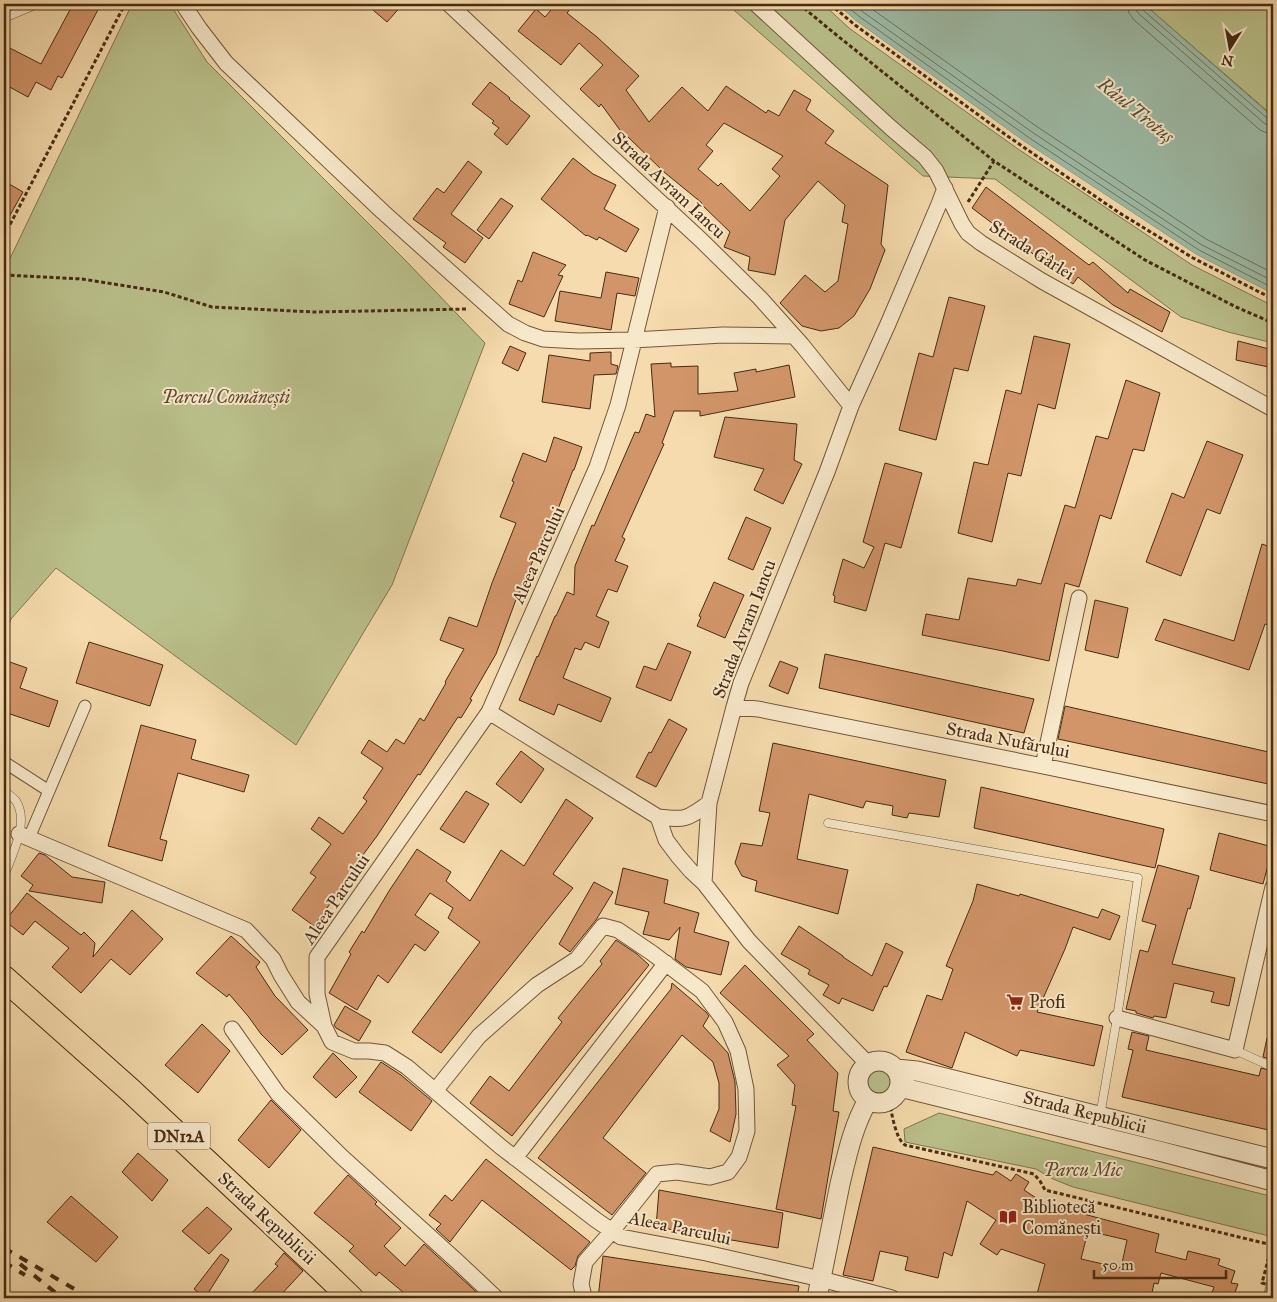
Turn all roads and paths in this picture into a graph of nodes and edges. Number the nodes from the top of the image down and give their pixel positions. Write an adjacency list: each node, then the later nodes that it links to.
1 (125, 4): 13 (path)
2 (183, 4): 16 (street)
3 (449, 4): 11 (street, Strada Avram Iancu)
4 (756, 4): 10 (street, Strada Gârlei)
5 (799, 4): 9 (path)
6 (830, 4): 15 (path)
7 (35, 5): 8 (lane)
8 (4, 18)
9 (994, 161): 12 (path); 17 (path)
10 (945, 188): 12 (street, Strada Gârlei); 20 (street, Strada Avram Iancu)
11 (667, 208): 18 (street, Strada Avram Iancu); 19 (street, Aleea Parcului)
12 (958, 218): 21 (street, Strada Gârlei)
13 (4, 236)
14 (4, 275): 16 (path)
15 (1273, 298)
16 (491, 308): 19 (street)
17 (1273, 323)
18 (794, 336): 19 (street); 20 (street, Strada Avram Iancu)
19 (633, 340): 25 (street, Aleea Parcului)
20 (851, 406): 24 (street, Strada Avram Iancu)
21 (1273, 409)
22 (1078, 598): 27 (street)
23 (85, 706): 29 (street)
24 (734, 706): 27 (street, Strada Nufărului); 30 (street, Strada Avram Iancu)
25 (489, 712): 32 (street); 43 (street, Aleea Parcului)
26 (4, 762): 29 (street)
27 (1043, 766): 31 (street, Strada Nufărului)
28 (4, 791): 34 (lane)
29 (49, 791): 34 (street)
30 (709, 803): 32 (street); 38 (street, Strada Avram Iancu)
31 (1273, 814)
32 (658, 817): 38 (street)
33 (828, 823): 42 (lane)
34 (24, 836): 36 (lane); 43 (street)
35 (4, 853): 36 (lane)
36 (10, 859): 37 (lane)
37 (4, 877)
38 (704, 883): 46 (street)
39 (1273, 887): 45 (street)
40 (666, 963): 49 (street); 52 (street); 55 (street)
41 (4, 978): 59 (main road, Strada Republicii / DN12A)
42 (1116, 1018): 45 (street); 51 (lane)
43 (324, 1026): 49 (street, Aleea Parcului)
44 (232, 1029): 60 (street)
45 (1235, 1050): 47 (lane)
46 (868, 1064): 48 (street); 50 (street)
47 (1273, 1066)
48 (895, 1085): 50 (street); 51 (street, Strada Republicii); 54 (street, Strada Republicii); 56 (path)
49 (435, 1091): 52 (street, Aleea Parcului)
50 (868, 1100): 57 (street)
51 (1100, 1116): 53 (street, Strada Republicii)
52 (515, 1158): 55 (street, Aleea Parcului)
53 (1273, 1159)
54 (1273, 1181)
55 (612, 1231): 57 (street, Aleea Parcului); 61 (street)
56 (1273, 1243): 58 (path)
57 (821, 1278): 62 (street); 63 (street, Aleea Parcului)
58 (1273, 1286)
59 (351, 1298)
60 (496, 1298)
61 (585, 1298)
62 (817, 1298)
63 (892, 1298)

